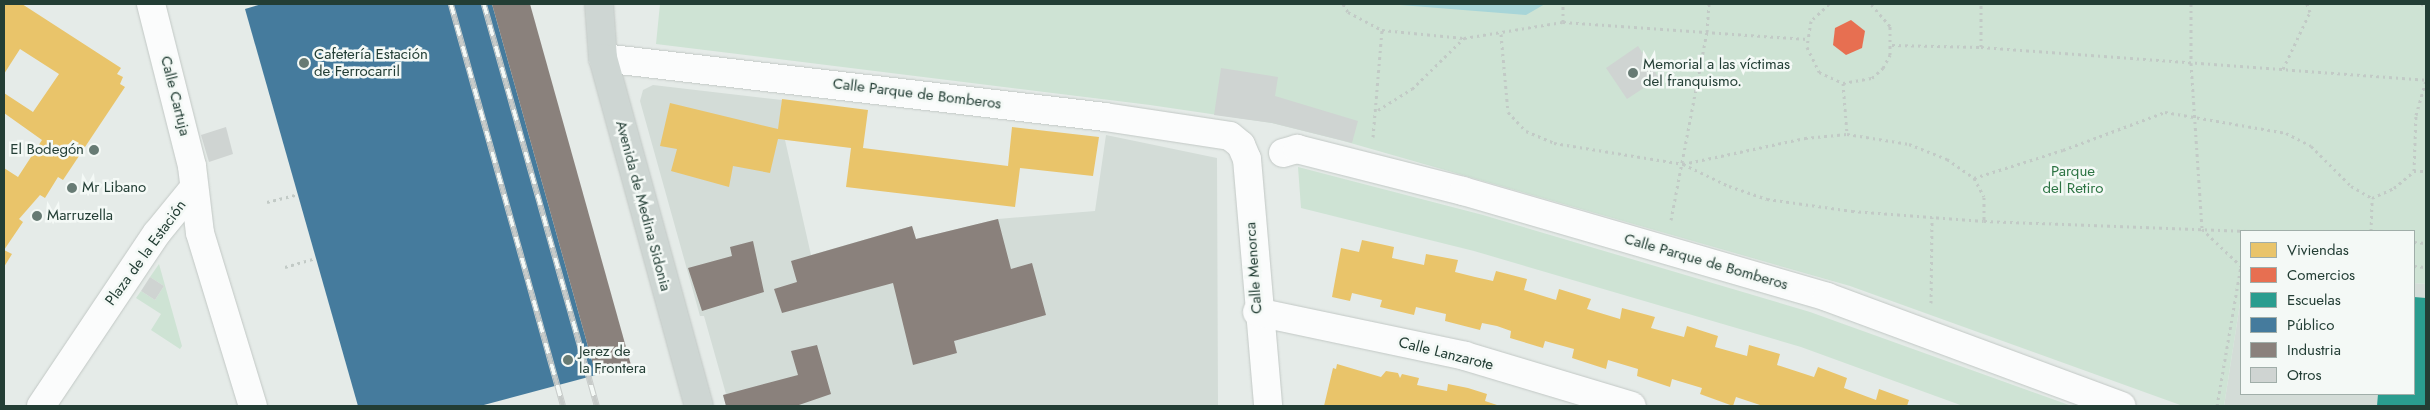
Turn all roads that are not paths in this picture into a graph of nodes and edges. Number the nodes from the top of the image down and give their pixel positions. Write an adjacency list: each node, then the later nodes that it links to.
1 (152, 4): 6 (street, Calle Cartuja)
2 (600, 4): 3 (main road, Avenida de Medina Sidonia)
3 (602, 58): 4 (street, Calle Parque de Bomberos); 11 (main road, Avenida de Medina Sidonia)
4 (1230, 136): 7 (street, Calle Menorca)
5 (1283, 152): 8 (street, Calle Parque de Bomberos)
6 (193, 189): 9 (street, Plaza de la Estación); 10 (street, Plaza de la Estación)
7 (1257, 312): 12 (street, Calle Menorca); 13 (street, Calle Lanzarote)
8 (2092, 401): 14 (street, Calle Parque de Bomberos)
9 (41, 406)
10 (253, 406)
11 (699, 406)
12 (1268, 406)
13 (1632, 406)
14 (2121, 406)

